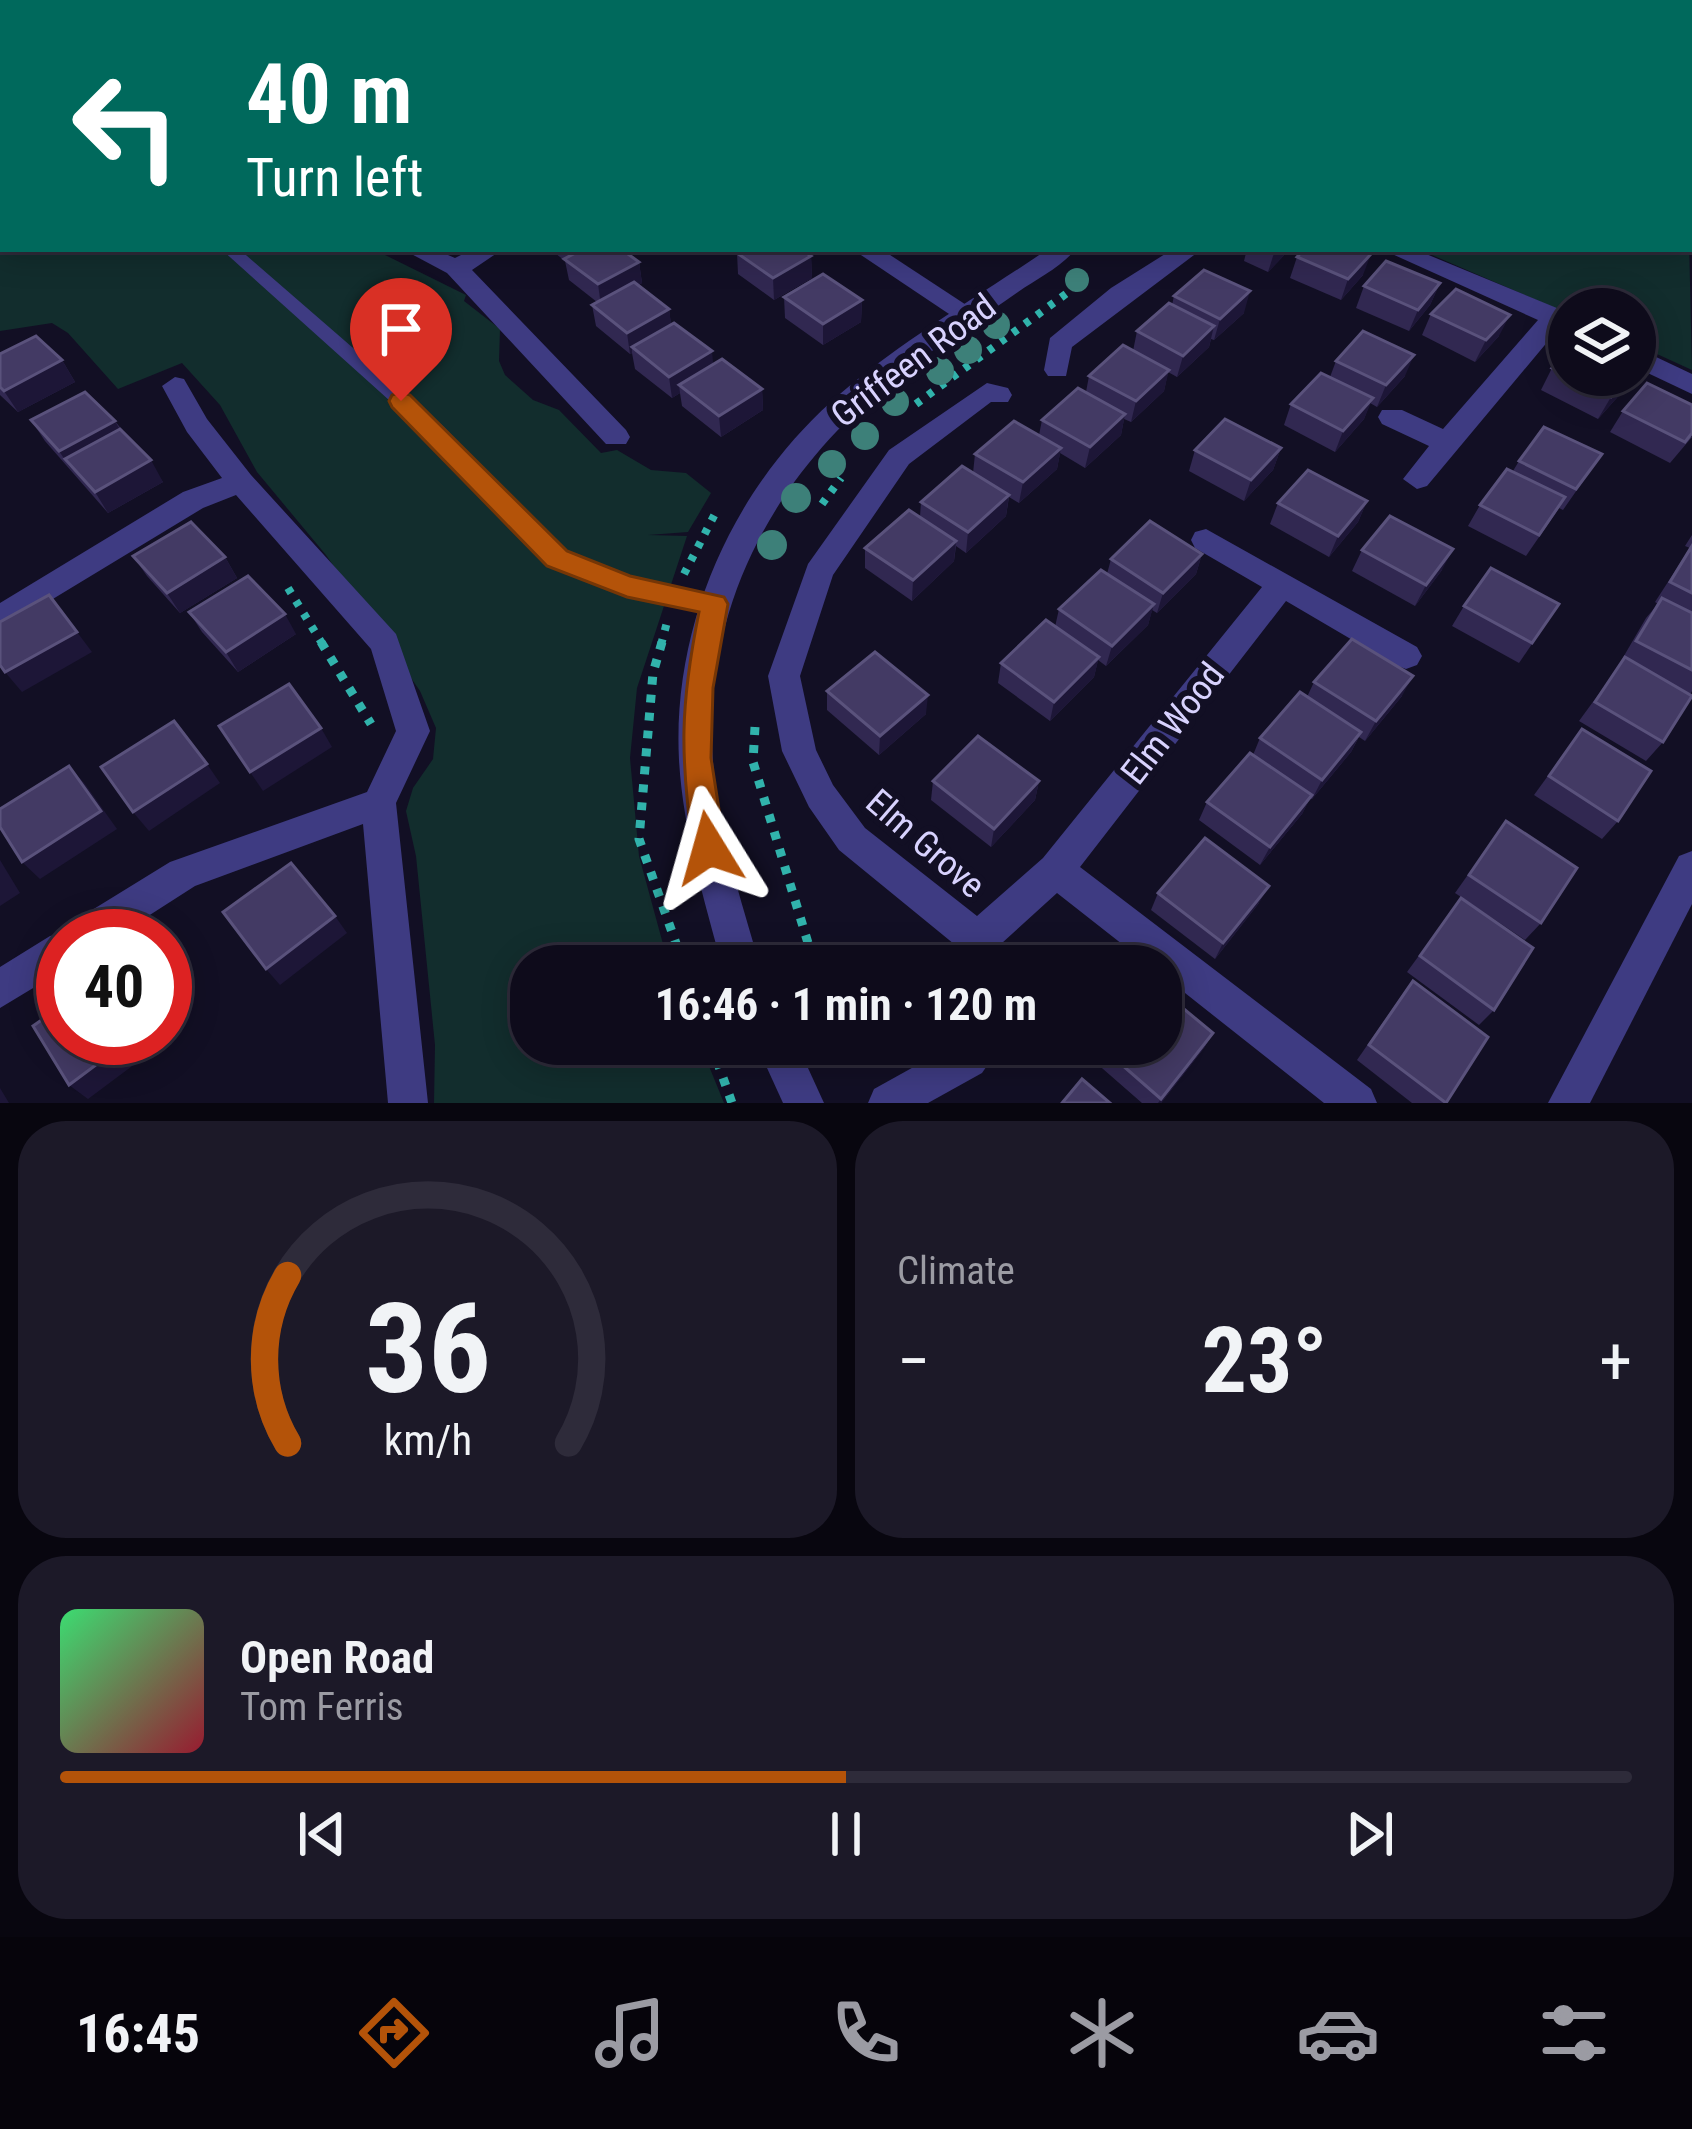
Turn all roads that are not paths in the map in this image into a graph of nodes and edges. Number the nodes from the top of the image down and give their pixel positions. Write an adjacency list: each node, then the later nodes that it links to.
1 (232, 252): 24 (lane)
2 (421, 252): 8 (street)
3 (485, 252): 8 (street)
4 (869, 252): 10 (street)
5 (1060, 252): 10 (street, Griffeen Road)
6 (1185, 252): 13 (street)
7 (1401, 252): 9 (street)
8 (456, 268): 18 (street)
9 (1548, 313)
10 (970, 316): 24 (street, Griffeen Road)
11 (1548, 334): 19 (street)
12 (1656, 367): 14 (street)
13 (1057, 370)
14 (1692, 385)
15 (175, 386): 21 (street)
16 (998, 395): 32 (street, Elm Grove)
17 (1392, 417): 19 (street)
18 (616, 437)
19 (1448, 443): 20 (street)
20 (1418, 479)
21 (241, 482): 25 (street); 27 (street)
22 (1206, 541): 23 (street)
23 (1282, 584): 26 (street); 29 (street, Elm Wood)
24 (714, 604): 31 (street, Griffeen Road)
25 (0, 619)
26 (1406, 656)
27 (379, 803): 30 (street); 38 (street)
28 (1692, 868): 42 (street)
29 (1056, 870): 33 (street, Elm Wood); 41 (street)
30 (127, 909)
31 (735, 945)
32 (974, 945)
33 (990, 945)
34 (36, 966): 35 (street)
35 (0, 989)
36 (786, 1065): 39 (street)
37 (957, 1065): 40 (street)
38 (408, 1103)
39 (804, 1103)
40 (888, 1103)
41 (1357, 1103)
42 (1568, 1103)

